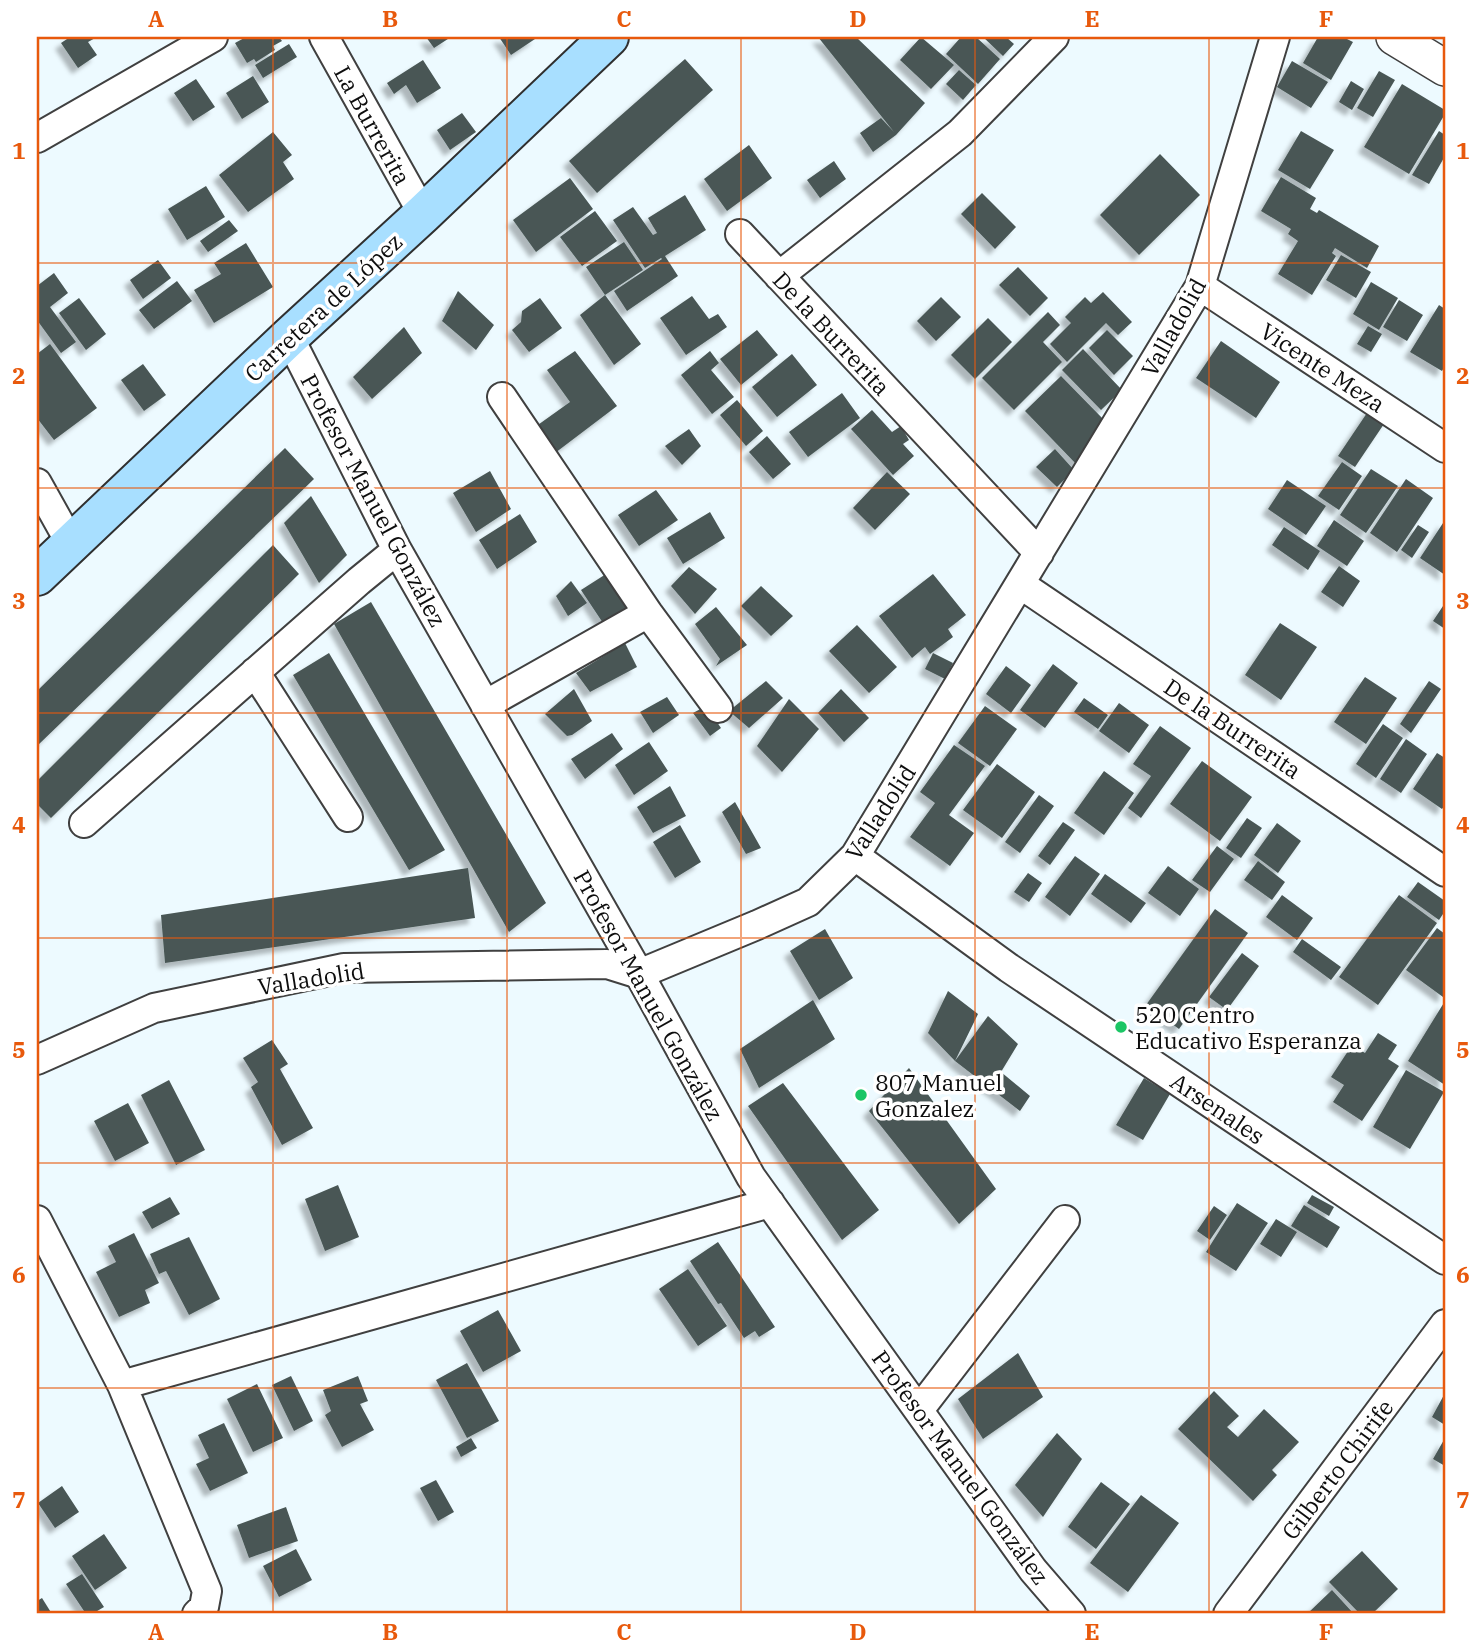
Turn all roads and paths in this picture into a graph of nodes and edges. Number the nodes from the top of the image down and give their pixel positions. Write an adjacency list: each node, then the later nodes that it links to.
1 (213, 37): 8 (street)
2 (324, 37): 9 (street, La Burrerita)
3 (609, 37): 9 (main road, Carretera de López)
4 (1054, 37): 11 (street)
5 (1275, 37): 12 (street, Valladolid)
6 (1394, 37): 7 (street)
7 (1445, 68)
8 (37, 138)
9 (423, 214): 13 (main road, Carretera de López)
10 (740, 234): 11 (street, De la Burrerita)
11 (779, 276): 19 (street, De la Burrerita)
12 (1200, 286): 15 (street, Vicente Meza); 19 (street, Valladolid)
13 (289, 337): 17 (main road, Carretera de López); 18 (street, Profesor Manuel González)
14 (502, 397): 22 (street)
15 (1445, 448)
16 (37, 484): 17 (street)
17 (71, 544): 20 (main road, Carretera de López)
18 (397, 550): 23 (street); 24 (street, Profesor Manuel González)
19 (1039, 553): 21 (street, Valladolid)
20 (37, 576)
21 (1020, 584): 28 (street, Valladolid); 29 (street, De la Burrerita)
22 (648, 613): 24 (street); 25 (street)
23 (255, 672): 26 (street); 27 (street)
24 (485, 705): 30 (street, Profesor Manuel González)
25 (718, 708)
26 (348, 817)
27 (85, 823)
28 (855, 856): 30 (street, Valladolid); 35 (street, Arsenales)
29 (1445, 872)
30 (639, 974): 31 (street, Valladolid); 32 (street, Profesor Manuel González)
31 (37, 1060)
32 (770, 1203): 37 (street); 38 (street, Profesor Manuel González)
33 (37, 1220): 37 (street)
34 (1065, 1220): 38 (street)
35 (1445, 1260)
36 (1445, 1324): 41 (street, Gilberto Chirife)
37 (122, 1385): 39 (street)
38 (919, 1410): 40 (street, Profesor Manuel González)
39 (197, 1614)
40 (1071, 1614)
41 (1228, 1614)

